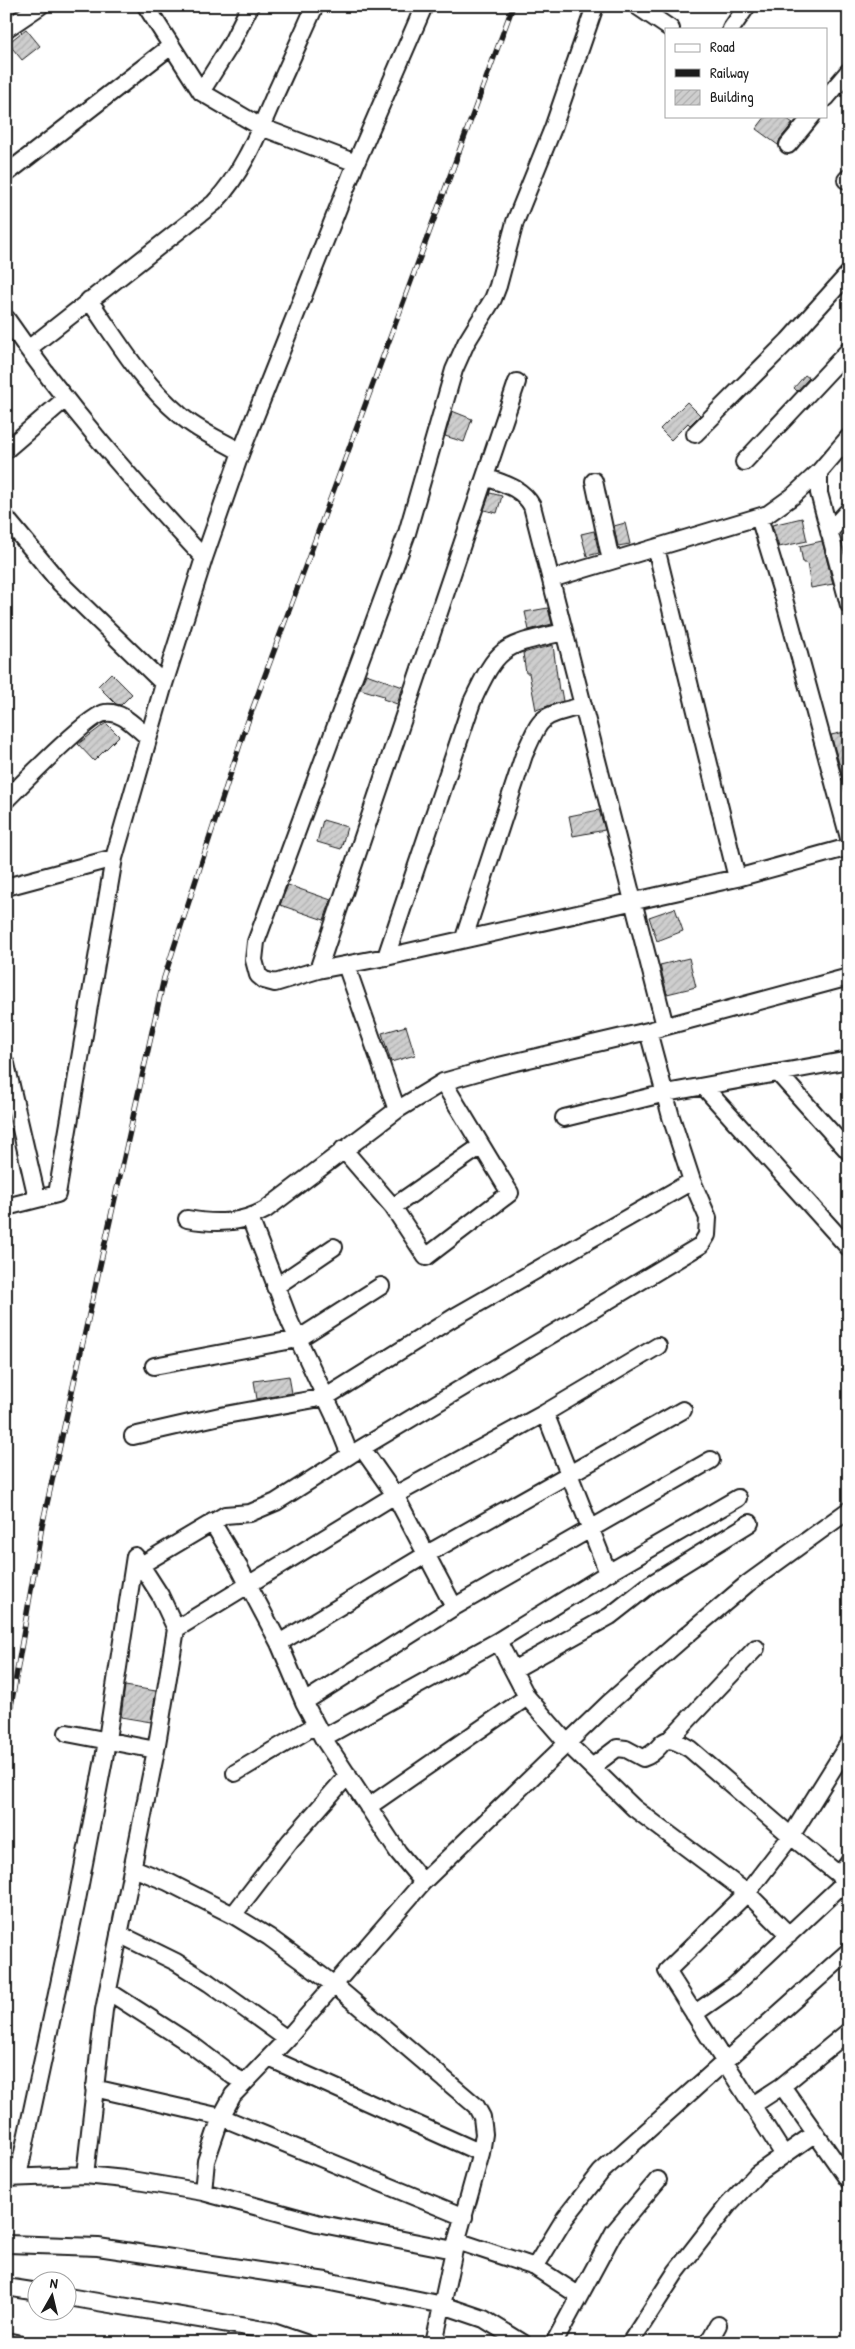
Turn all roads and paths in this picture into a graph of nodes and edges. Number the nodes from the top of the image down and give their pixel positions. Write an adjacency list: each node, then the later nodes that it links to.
1 (40, 6): 11 (street)
2 (146, 6): 12 (street)
3 (250, 6): 14 (street)
4 (314, 6): 17 (street)
5 (424, 6): 19 (street)
6 (595, 6): 59 (street)
7 (637, 6): 9 (street)
8 (747, 6): 10 (street)
9 (670, 28)
10 (732, 28)
11 (6, 29)
12 (171, 46): 14 (street); 20 (street)
13 (849, 71): 15 (street)
14 (201, 92): 17 (street)
15 (828, 96)
16 (804, 119): 18 (street)
17 (261, 127): 19 (street); 22 (street)
18 (788, 145)
19 (356, 163): 31 (street)
20 (6, 174)
21 (849, 273): 28 (street)
22 (90, 300): 24 (street); 31 (street)
23 (6, 318): 24 (street)
24 (28, 349): 27 (street)
25 (849, 350): 32 (street)
26 (517, 382): 34 (street)
27 (64, 400): 30 (street); 41 (street)
28 (695, 434)
29 (849, 437): 33 (street)
30 (6, 450)
31 (241, 452): 41 (street)
32 (744, 462)
33 (819, 472): 37 (street); 39 (street)
34 (485, 477): 43 (street); 59 (street)
35 (594, 481): 42 (street)
36 (849, 510): 39 (street)
37 (759, 517): 40 (street); 50 (street)
38 (6, 518): 46 (street)
39 (829, 532): 44 (street)
40 (656, 548): 42 (street); 53 (street)
41 (204, 558): 46 (street)
42 (611, 561): 43 (street)
43 (552, 578): 45 (street)
44 (848, 596)
45 (564, 632): 47 (street); 57 (street)
46 (164, 684): 48 (street)
47 (582, 706): 55 (street); 56 (street)
48 (148, 737): 49 (street); 52 (street)
49 (6, 800)
50 (849, 838)
51 (849, 847): 53 (street)
52 (114, 858): 54 (street); 75 (street)
53 (737, 878): 55 (street)
54 (6, 887)
55 (632, 902): 56 (street); 61 (street)
56 (464, 938): 57 (street)
57 (386, 957): 58 (street)
58 (346, 965): 59 (street); 69 (street)
59 (318, 970)
60 (849, 976): 61 (street)
61 (665, 1026): 62 (street)
62 (648, 1031): 66 (street); 68 (street)
63 (849, 1060): 65 (street)
64 (6, 1064): 75 (street)
65 (779, 1074): 67 (street); 73 (street)
66 (443, 1082): 69 (street); 71 (street)
67 (704, 1087): 68 (street); 81 (street)
68 (666, 1093): 70 (street); 74 (street)
69 (397, 1110): 72 (street)
70 (564, 1118)
71 (481, 1146): 77 (street); 77 (street)
72 (343, 1148): 77 (street); 78 (street)
73 (849, 1152)
74 (692, 1181): 87 (street); 91 (street)
75 (37, 1198): 76 (street)
76 (6, 1207)
77 (394, 1207)
78 (250, 1218): 79 (street); 83 (street)
79 (187, 1219)
80 (334, 1247): 83 (street)
81 (849, 1248)
82 (381, 1286): 84 (street)
83 (275, 1287): 84 (street)
84 (298, 1339): 86 (street); 87 (street)
85 (658, 1346): 89 (street)
86 (154, 1366)
87 (326, 1397): 90 (street); 91 (street)
88 (683, 1410): 93 (street)
89 (545, 1413): 93 (street); 94 (street)
90 (133, 1436)
91 (356, 1451): 94 (street); 97 (street)
92 (711, 1460): 99 (street)
93 (569, 1473): 99 (street); 100 (street)
94 (395, 1495): 100 (street); 103 (street)
95 (738, 1498): 102 (street)
96 (849, 1510): 116 (street)
97 (212, 1522): 101 (street); 103 (street)
98 (750, 1523): 109 (street)
99 (591, 1528): 102 (street); 104 (street)
100 (427, 1554): 104 (street); 107 (street)
101 (142, 1565): 105 (street); 114 (street)
102 (608, 1573): 106 (street)
103 (248, 1587): 105 (street); 107 (street)
104 (454, 1607): 111 (street)
105 (176, 1629): 118 (street)
106 (498, 1641): 109 (street); 112 (street)
107 (279, 1643): 111 (street)
108 (756, 1648): 115 (street)
109 (513, 1670): 110 (street)
110 (527, 1696): 116 (street); 122 (street)
111 (304, 1702): 112 (street)
112 (320, 1732): 120 (street); 121 (street)
113 (67, 1733): 114 (street)
114 (108, 1740): 118 (street); 149 (street)
115 (669, 1740): 119 (street); 123 (street)
116 (567, 1743): 119 (street); 127 (street)
117 (849, 1743): 123 (street)
118 (156, 1750): 125 (street)
119 (592, 1767): 128 (street)
120 (234, 1772)
121 (348, 1776): 122 (street); 129 (street)
122 (368, 1807): 127 (street)
123 (790, 1836): 126 (street); 128 (street)
124 (849, 1862): 126 (street)
125 (133, 1868): 129 (street); 130 (street)
126 (845, 1880): 131 (street)
127 (423, 1882): 133 (street)
128 (747, 1893): 131 (street); 135 (street)
129 (233, 1915): 133 (street)
130 (120, 1934): 134 (street); 137 (street)
131 (789, 1935): 135 (street)
132 (849, 1951): 139 (street)
133 (333, 1984): 137 (street); 146 (street)
134 (108, 1992): 140 (street); 142 (street)
135 (694, 2014): 139 (street)
136 (849, 2030): 141 (street)
137 (287, 2039): 138 (street)
138 (269, 2058): 140 (street); 146 (street)
139 (725, 2061): 143 (street); 156 (street)
140 (244, 2082): 144 (street)
141 (782, 2086): 143 (street); 145 (street)
142 (94, 2088): 144 (street); 148 (street)
143 (753, 2105): 147 (street)
144 (220, 2117): 152 (street); 153 (street)
145 (814, 2134): 147 (street); 151 (street)
146 (481, 2154): 153 (street)
147 (784, 2155): 169 (street)
148 (85, 2175): 149 (street); 152 (street)
149 (12, 2177)
150 (658, 2180): 159 (street)
151 (849, 2181)
152 (203, 2192): 155 (street)
153 (464, 2217): 155 (street)
154 (7, 2244): 161 (street)
155 (455, 2245): 156 (street); 161 (street)
156 (535, 2267): 159 (street)
157 (6, 2287): 158 (street)
158 (28, 2290)
159 (578, 2295): 168 (street)
160 (78, 2299): 165 (street)
161 (443, 2306): 166 (street); 167 (street)
162 (718, 2326): 170 (street)
163 (6, 2341): 164 (street)
164 (16, 2343)
165 (305, 2343)
166 (434, 2343)
167 (523, 2343)
168 (554, 2343)
169 (630, 2343)
170 (708, 2343)

